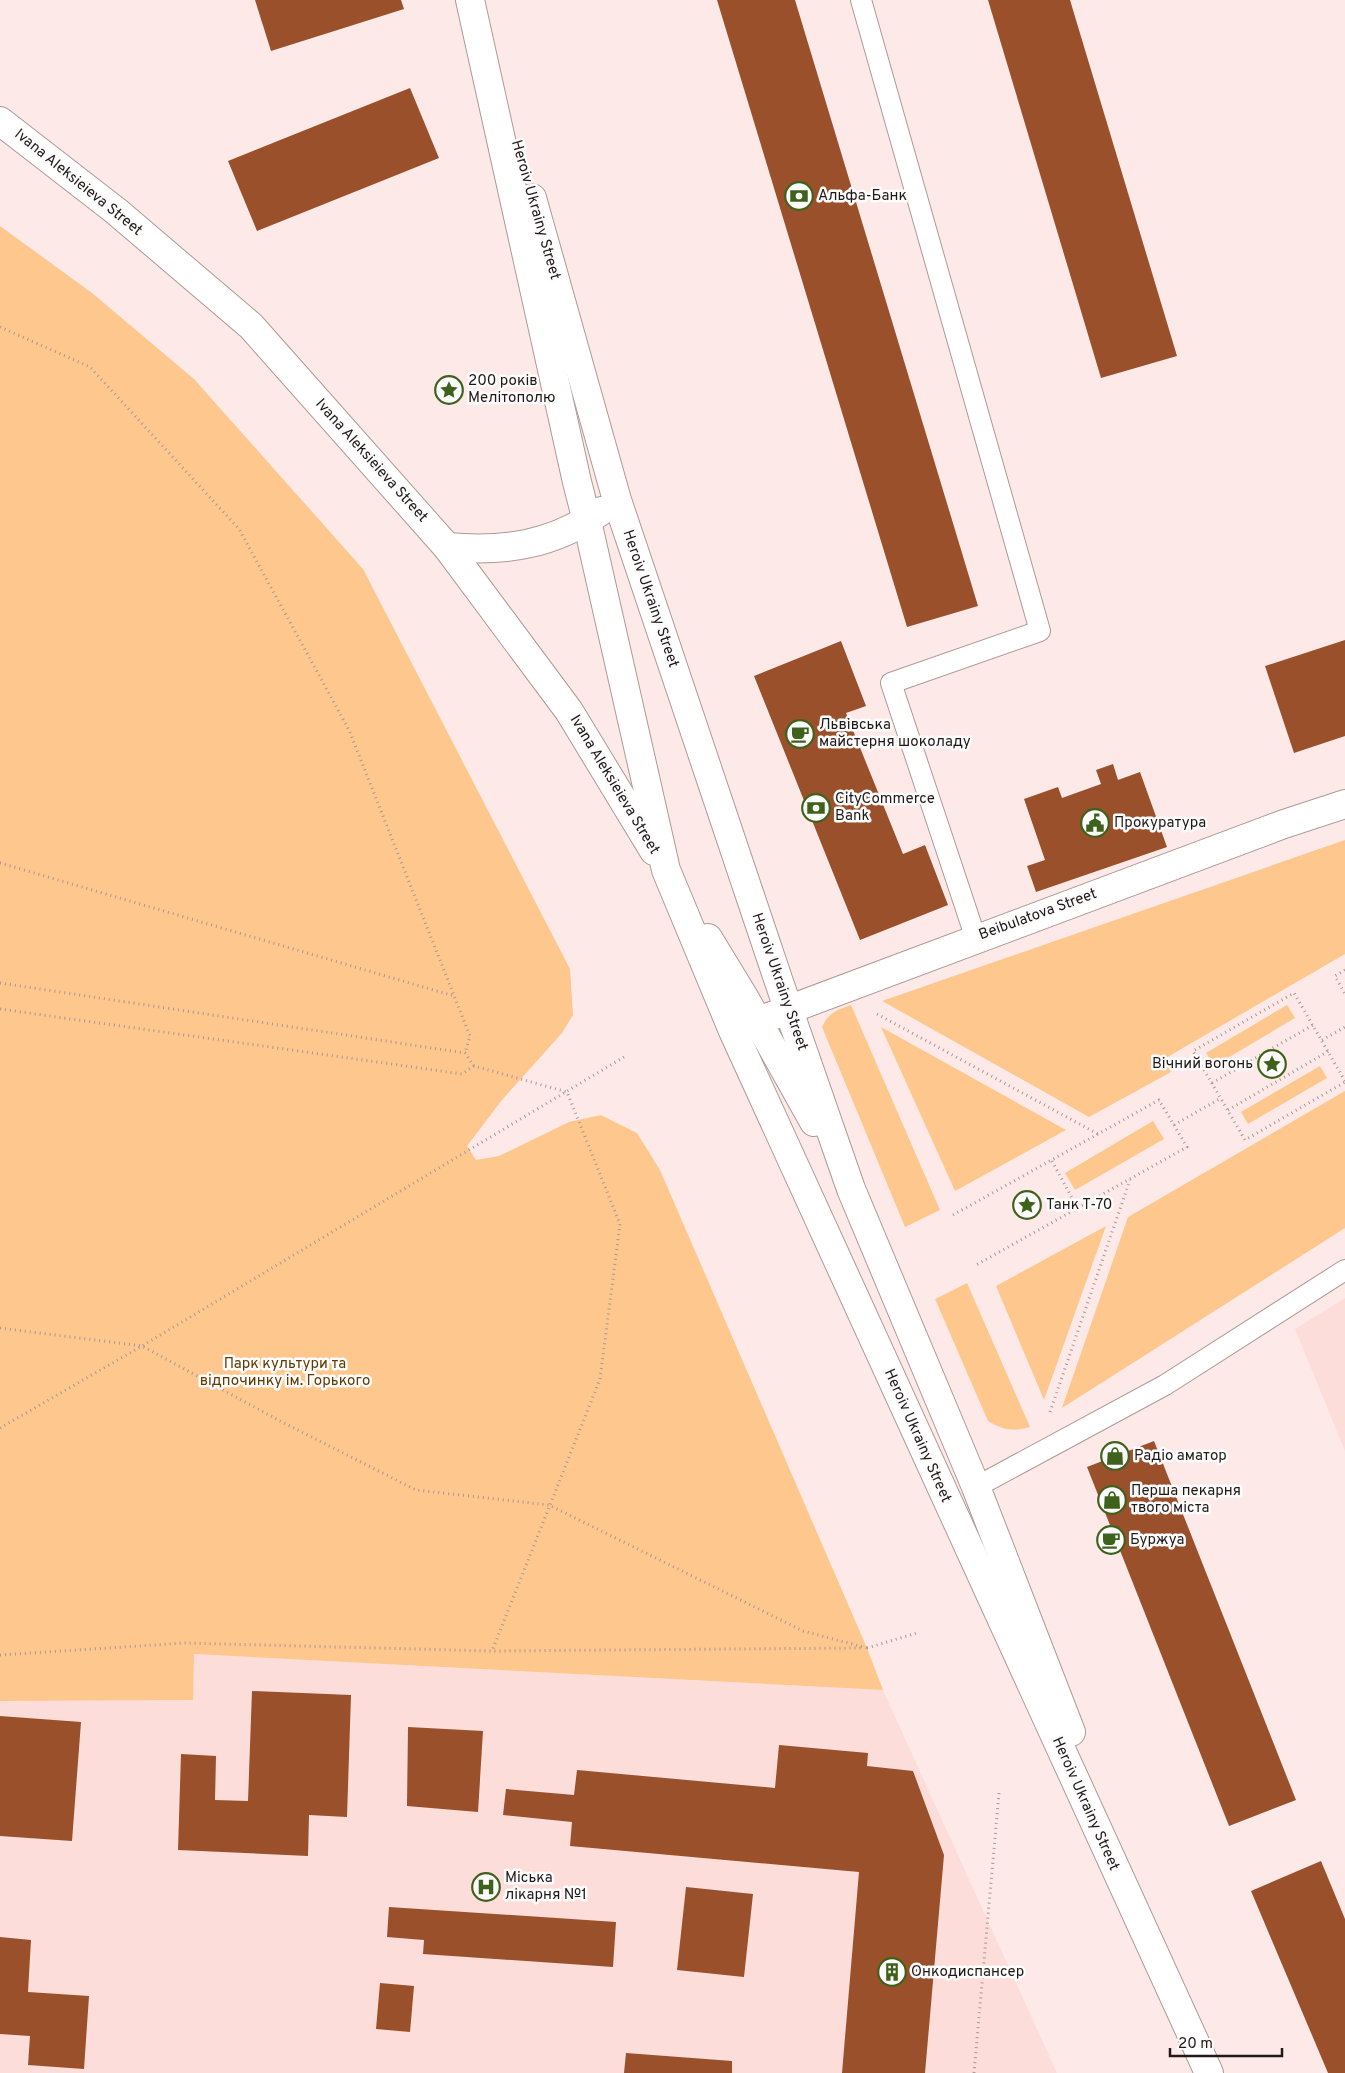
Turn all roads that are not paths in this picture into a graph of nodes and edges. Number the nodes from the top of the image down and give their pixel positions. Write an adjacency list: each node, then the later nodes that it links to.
1 (470, 0): 6 (main road, Heroiv Ukrainy Street)
2 (476, 0): 5 (main road, Heroiv Ukrainy Street)
3 (861, 0): 10 (lane)
4 (0, 121): 7 (main road, Ivana Aleksieieva Street)
5 (617, 500): 6 (main road); 11 (main road, Heroiv Ukrainy Street)
6 (587, 521): 7 (main road); 9 (main road, Heroiv Ukrainy Street)
7 (447, 547): 9 (main road, Ivana Aleksieieva Street)
8 (1345, 804): 10 (main road, Beibulatova Street)
9 (666, 870): 12 (main road, Heroiv Ukrainy Street); 13 (main road, Heroiv Ukrainy Street)
10 (976, 939): 11 (main road, Beibulatova Street)
11 (788, 1009): 12 (main road, Beibulatova Street); 14 (main road, Heroiv Ukrainy Street)
12 (757, 1020): 13 (main road, Beibulatova Street); 14 (main road, Heroiv Ukrainy Street)
13 (733, 1031): 17 (main road, Heroiv Ukrainy Street)
14 (851, 1189): 16 (main road, Heroiv Ukrainy Street)
15 (1345, 1270): 16 (lane)
16 (976, 1487): 17 (main road, Heroiv Ukrainy Street)
17 (1174, 1999): 18 (main road, Heroiv Ukrainy Street)
18 (1208, 2073)

